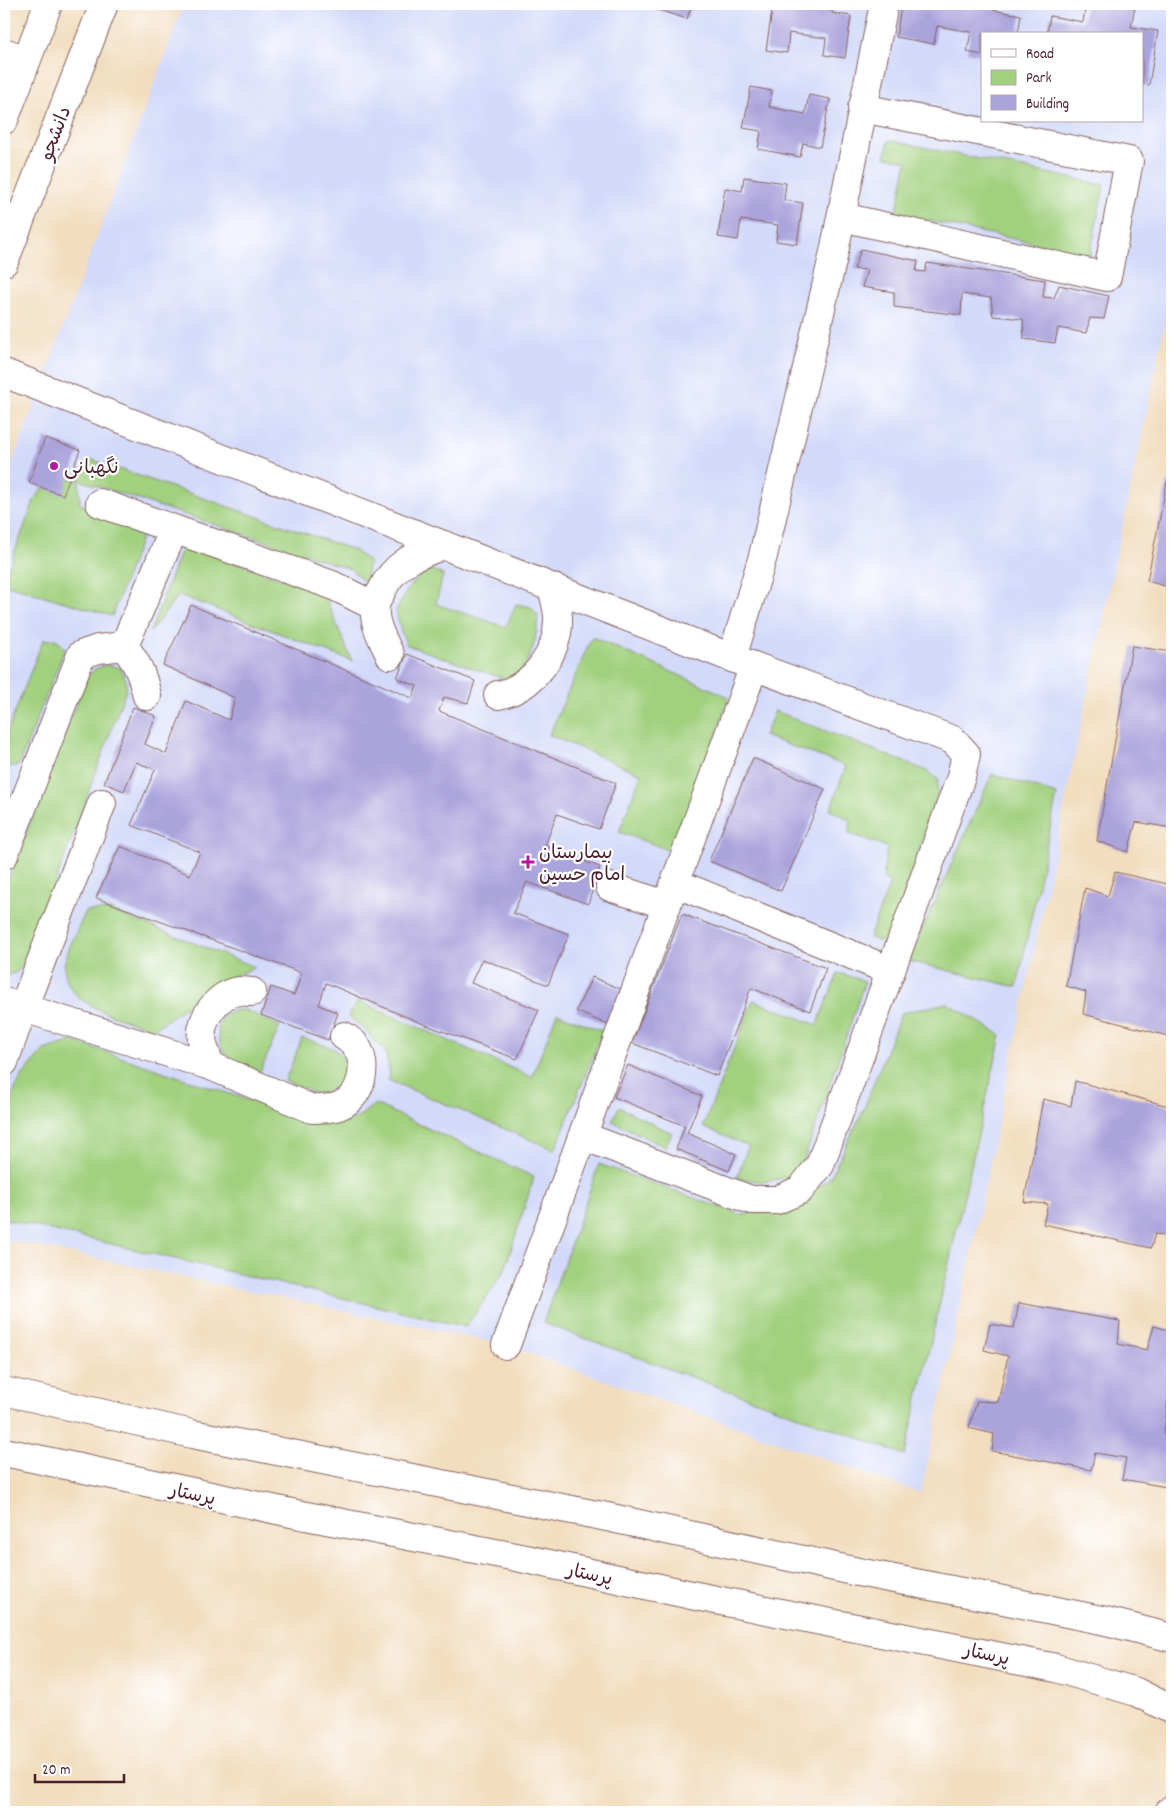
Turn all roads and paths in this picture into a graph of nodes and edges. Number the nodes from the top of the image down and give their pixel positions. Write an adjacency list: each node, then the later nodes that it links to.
1 (48, 4): 4 (main road)
2 (104, 4): 8 (main road, دانشجو)
3 (884, 4): 5 (main road)
4 (15, 56): 6 (main road)
5 (862, 108): 7 (main road); 7 (main road)
6 (4, 120)
7 (842, 217): 17 (main road)
8 (4, 262)
9 (4, 373): 12 (main road)
10 (100, 503): 11 (main road)
11 (174, 529): 14 (main road); 15 (main road)
12 (444, 545): 13 (main road); 14 (main road)
13 (553, 588): 17 (main road); 18 (main road)
14 (374, 606): 16 (main road)
15 (124, 646): 19 (main road); 21 (main road)
16 (390, 655)
17 (743, 662): 23 (main road); 24 (main road)
18 (498, 694)
19 (147, 696)
20 (102, 803): 26 (main road)
21 (4, 856)
22 (610, 887): 23 (main road)
23 (671, 894): 24 (main road); 30 (main road)
24 (891, 971): 30 (main road)
25 (252, 992): 29 (main road)
26 (13, 1005): 28 (main road); 29 (main road)
27 (344, 1036): 29 (main road)
28 (4, 1062)
29 (211, 1066)
30 (583, 1136): 31 (main road)
31 (506, 1345)
32 (4, 1391): 34 (main road)
33 (4, 1452): 35 (main road, پرستار)
34 (1172, 1638)
35 (1172, 1710)
36 (1172, 1809): 37 (main road)
37 (1169, 1812)

